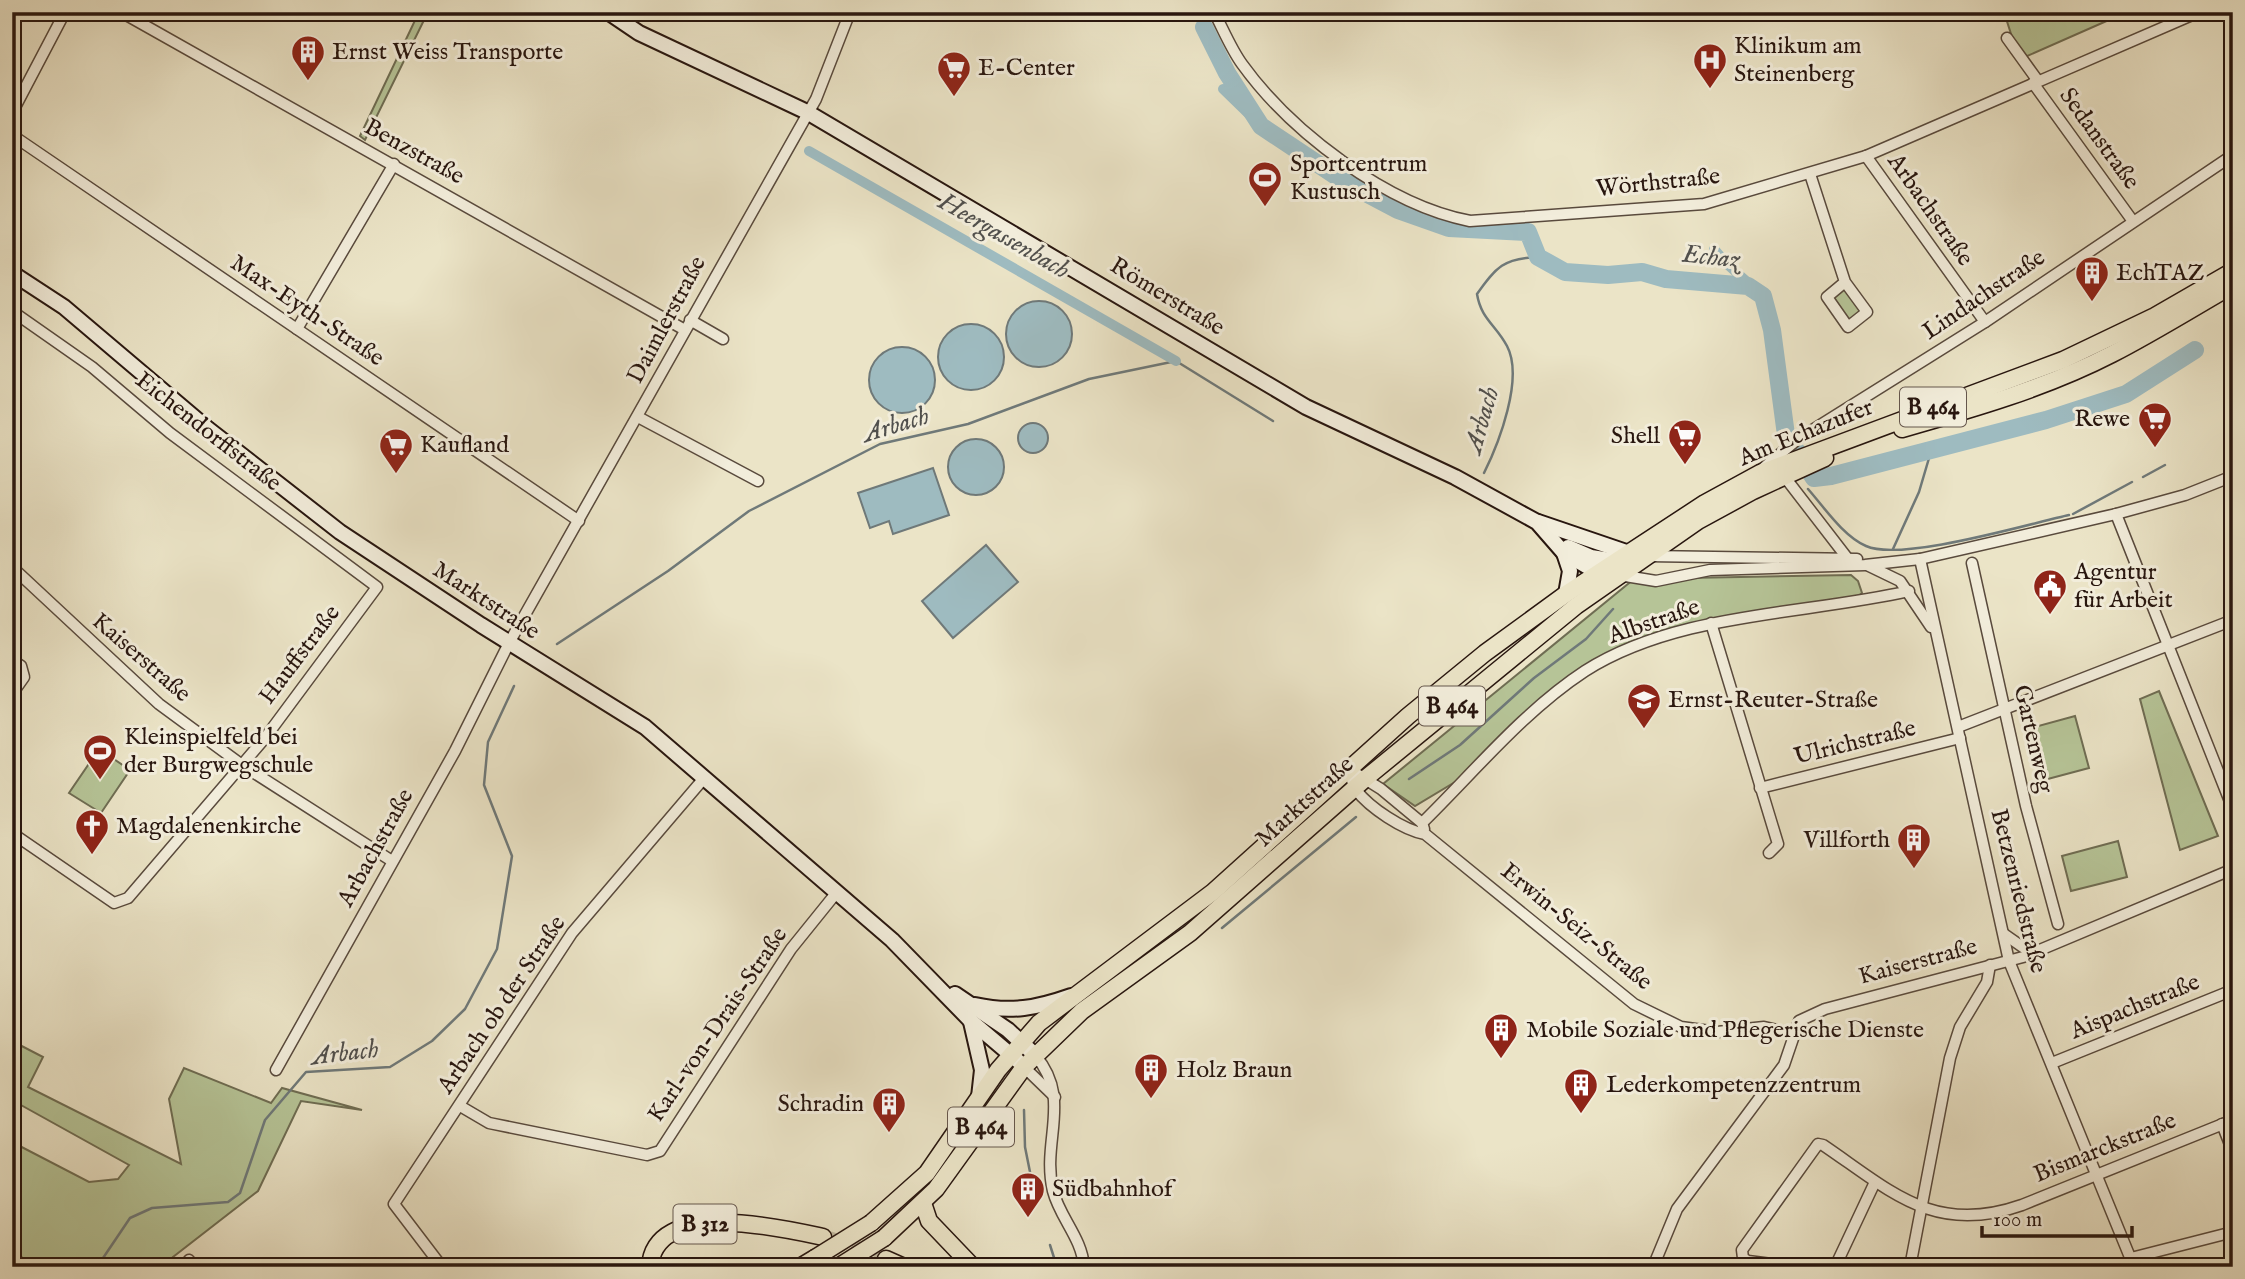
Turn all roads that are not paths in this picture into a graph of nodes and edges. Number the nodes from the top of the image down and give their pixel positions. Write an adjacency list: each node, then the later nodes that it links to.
1 (65, 12): 10 (street)
2 (121, 12): 14 (street, Benzstraße)
3 (608, 12): 9 (main road, Römerstraße)
4 (850, 12): 9 (street, Daimlerstraße)
5 (1214, 12): 15 (street, Wörthstraße)
6 (2199, 12): 8 (street, Wörthstraße)
7 (2007, 38): 8 (street, Sedanstraße)
8 (2035, 82): 13 (street, Wörthstraße); 16 (street, Sedanstraße)
9 (807, 112): 23 (street, Daimlerstraße); 33 (main road, Römerstraße)
10 (12, 113)
11 (12, 135): 24 (street, Max-Eyth-Straße)
12 (2233, 155): 16 (street, Lindachstraße)
13 (1867, 156): 15 (street, Wörthstraße); 22 (street, Arbachstraße)
14 (394, 164): 23 (street, Benzstraße); 24 (street)
15 (1810, 174): 19 (street)
16 (2132, 220): 22 (street, Lindachstraße)
17 (2233, 271): 27 (main road, Am Echazufer / B 464)
18 (12, 273): 54 (main road, Marktstraße)
19 (1844, 282): 19 (street)
20 (2233, 285): 27 (main road, Am Echazufer / B 464)
21 (12, 311): 48 (street, Eichendorffstraße)
22 (1985, 322): 27 (street, Lindachstraße)
23 (687, 325): 25 (street, Benzstraße); 26 (street, Daimlerstraße)
24 (297, 329): 32 (street, Max-Eyth-Straße)
25 (723, 339)
26 (638, 417): 30 (street); 32 (street, Daimlerstraße)
27 (1804, 452): 28 (main road, Am Echazufer / B 464)
28 (1785, 466): 34 (main road, Am Echazufer / B 464); 36 (street); 43 (main road, Am Echazufer / B 464)
29 (2233, 476): 31 (street, Albstraße)
30 (758, 481)
31 (2116, 514): 41 (street, Albstraße); 55 (street)
32 (579, 521): 54 (street, Daimlerstraße)
33 (1536, 522): 35 (main road, Römerstraße); 37 (main road)
34 (1653, 538): 37 (main road); 43 (main road, Am Echazufer / B 464)
35 (1553, 540): 38 (main road, Römerstraße); 43 (main road, Römerstraße)
36 (1833, 542): 39 (street); 40 (street)
37 (1604, 545): 43 (main road)
38 (1564, 553): 47 (main road, Römerstraße); 50 (main road)
39 (1824, 556): 40 (street, Albstraße); 43 (street, Albstraße)
40 (1848, 559): 42 (street, Albstraße)
41 (1920, 559): 42 (street, Albstraße); 53 (street, Betzenriedstraße)
42 (1906, 561): 45 (street, Albstraße)
43 (1630, 562): 45 (street, Albstraße); 47 (main road, Am Echazufer / B 464); 63 (main road, Marktstraße / B 464)
44 (1972, 563): 58 (street, Gartenweg)
45 (1865, 565): 49 (street, Albstraße)
46 (12, 567): 60 (street, Kaiserstraße)
47 (1598, 573): 50 (main road, Marktstraße / B 464)
48 (377, 587): 60 (street, Hauffstraße)
49 (1909, 591): 52 (street, Albstraße); 53 (street, Betzenriedstraße)
50 (1566, 594): 61 (main road, Marktstraße / B 464)
51 (2233, 620): 55 (street, Ulrichstraße)
52 (1711, 623): 64 (street); 66 (street, Albstraße)
53 (1936, 633): 59 (street, Betzenriedstraße)
54 (509, 643): 62 (main road, Marktstraße); 69 (street, Arbachstraße)
55 (2167, 645): 58 (street, Ulrichstraße); 65 (street)
56 (12, 660): 57 (street)
57 (12, 694)
58 (2004, 710): 59 (street, Ulrichstraße); 72 (street, Gartenweg)
59 (1959, 733): 64 (street, Ulrichstraße); 73 (street, Betzenriedstraße)
60 (242, 765): 67 (street, Hauffstraße); 69 (street, Kaiserstraße)
61 (1349, 769): 63 (street, Erwin-Seiz-Straße); 79 (main road, Marktstraße / B 464)
62 (705, 777): 71 (main road, Marktstraße); 89 (street, Arbach ob der Straße)
63 (1361, 783): 66 (street, Erwin-Seiz-Straße); 66 (street, Erwin-Seiz-Straße); 84 (main road, Marktstraße / B 464)
64 (1760, 788): 68 (street)
65 (2233, 809)
66 (1424, 828): 82 (street, Erwin-Seiz-Straße)
67 (12, 833)
68 (1769, 853)
69 (392, 861): 86 (street, Arbachstraße)
70 (2233, 869): 74 (street, Kaiserstraße)
71 (837, 892): 77 (main road, Marktstraße); 89 (street, Karl-von-Drais-Straße)
72 (2058, 924)
73 (2003, 933): 74 (street, Kaiserstraße); 75 (street, Betzenriedstraße)
74 (2035, 949): 75 (street, Kaiserstraße)
75 (2009, 961): 76 (street, Kaiserstraße); 85 (street, Betzenriedstraße)
76 (1990, 965): 82 (street, Kaiserstraße); 96 (street)
77 (928, 975): 80 (main road, Marktstraße); 81 (main road, Marktstraße)
78 (2233, 990): 85 (street, Aispachstraße)
79 (1072, 995): 80 (main road); 83 (main road, Marktstraße / B 464)
80 (967, 1003): 83 (main road, Marktstraße)
81 (971, 1021): 83 (main road, Marktstraße); 87 (main road)
82 (1794, 1034): 110 (street)
83 (1016, 1048): 84 (main road); 87 (main road, B 464)
84 (1030, 1061): 88 (street); 88 (street); 95 (main road, B 464)
85 (2052, 1063): 93 (street, Betzenriedstraße)
86 (276, 1070)
87 (979, 1097): 105 (main road, B 464, bridge)
88 (1055, 1097): 109 (street)
89 (460, 1107): 103 (street, Arbach ob der Straße)
90 (2233, 1120): 91 (street, Bismarckstraße)
91 (2222, 1124): 92 (street); 93 (street, Bismarckstraße)
92 (2233, 1152)
93 (2097, 1174): 96 (street, Bismarckstraße); 101 (street, Betzenriedstraße)
94 (1875, 1182): 96 (street, Bismarckstraße); 111 (street, Bismarckstraße); 112 (street)
95 (923, 1203): 106 (main road, B 464, bridge); 108 (main road)
96 (1920, 1208): 113 (street)
97 (2233, 1232): 101 (street)
98 (823, 1237): 104 (main road, B 312)
99 (12, 1259): 102 (main road)
100 (886, 1259): 107 (main road)
101 (2132, 1262)
102 (17, 1267)
103 (442, 1267)
104 (650, 1267)
105 (800, 1267)
106 (838, 1267)
107 (904, 1267)
108 (973, 1267)
109 (1084, 1267)
110 (1653, 1267)
111 (1795, 1267)
112 (1835, 1267)
113 (1910, 1267)

